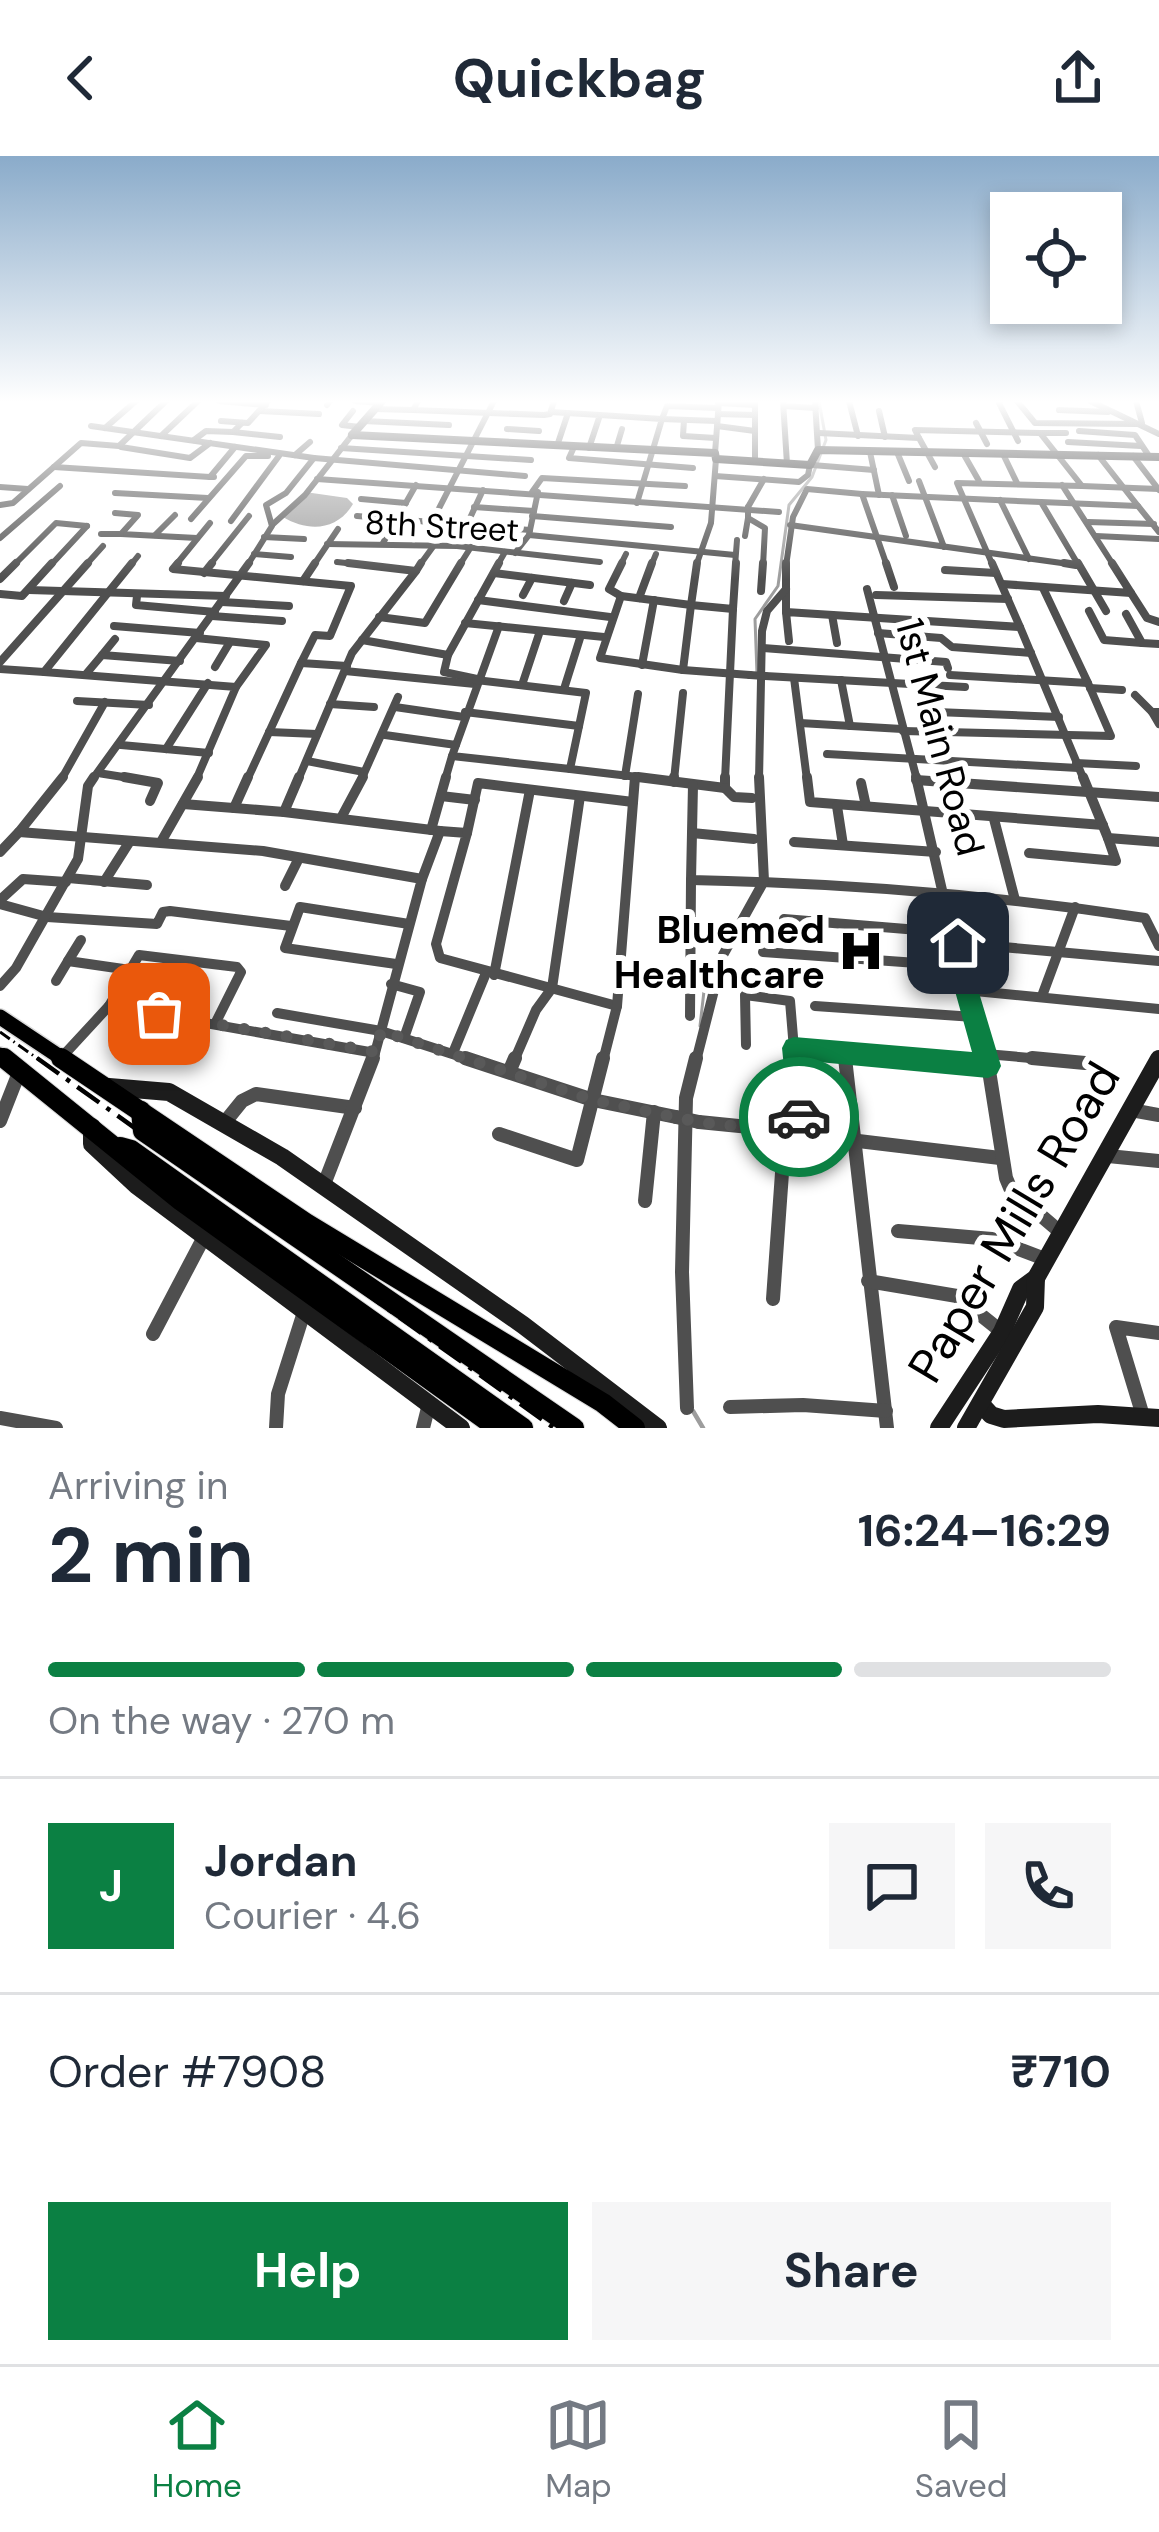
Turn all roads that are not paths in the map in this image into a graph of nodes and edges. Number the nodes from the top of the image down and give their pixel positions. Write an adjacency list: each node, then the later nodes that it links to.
1 (60, 460): 27 (street)
2 (223, 460): 38 (street)
3 (241, 460): 39 (street)
4 (276, 460): 79 (street)
5 (312, 460): 81 (street)
6 (332, 460): 40 (street)
7 (336, 460): 34 (street)
8 (463, 460): 34 (street)
9 (531, 460): 36 (street)
10 (568, 460): 32 (street)
11 (592, 460): 28 (street)
12 (649, 460): 28 (street)
13 (716, 460): 37 (street)
14 (744, 460): 25 (main road)
15 (788, 460): 26 (street)
16 (817, 460): 29 (main road)
17 (872, 460): 33 (street)
18 (900, 460): 42 (street)
19 (931, 460): 30 (street)
20 (967, 460): 44 (street)
21 (1006, 460): 46 (street)
22 (1063, 460): 51 (street)
23 (1102, 460): 54 (street)
24 (1136, 460): 58 (street)
25 (755, 462): 26 (main road)
26 (788, 464): 29 (main road)
27 (53, 466): 35 (street); 55 (street)
28 (646, 466): 31 (street); 45 (street)
29 (815, 466): 33 (street); 41 (street); 56 (street)
30 (934, 467)
31 (693, 468)
32 (563, 470)
33 (874, 470): 62 (street)
34 (458, 471): 36 (street); 53 (street)
35 (135, 473): 38 (street); 66 (street)
36 (525, 476): 59 (street)
37 (715, 476): 41 (street); 76 (street)
38 (210, 477): 39 (street)
39 (226, 478): 66 (street)
40 (317, 479): 47 (street); 101 (street)
41 (764, 479): 78 (street)
42 (909, 481)
43 (920, 481): 65 (street)
44 (979, 481): 46 (street); 67 (street)
45 (641, 482): 50 (street); 60 (street); 72 (street)
46 (1017, 483): 48 (street)
47 (416, 485): 53 (street); 71 (street)
48 (1062, 485): 51 (street); 73 (street)
49 (60, 486): 100 (street)
50 (685, 486)
51 (1082, 486): 54 (street)
52 (0, 487): 55 (street)
53 (449, 488): 57 (street); 94 (street)
54 (1124, 488): 58 (street); 77 (street)
55 (28, 489): 75 (street)
56 (807, 489): 61 (street); 99 (street)
57 (483, 490): 59 (street); 80 (street)
58 (1159, 490)
59 (519, 491): 60 (street)
60 (535, 492): 64 (street); 84 (street)
61 (862, 494): 62 (street); 115 (street)
62 (878, 495): 63 (street)
63 (892, 495): 65 (street); 110 (street)
64 (573, 496): 72 (street); 89 (street)
65 (927, 496): 67 (street); 124 (street)
66 (208, 498): 91 (street)
67 (963, 498): 69 (street); 130 (street)
68 (361, 500): 71 (street)
69 (1000, 500): 70 (street); 134 (street)
70 (1041, 502): 73 (street); 137 (street)
71 (406, 503): 92 (street)
72 (637, 503): 74 (street)
73 (1074, 503): 77 (street); 95 (street)
74 (673, 504): 76 (street); 102 (street)
75 (0, 505)
76 (713, 505): 78 (street); 125 (street)
77 (1138, 506): 105 (street)
78 (748, 507): 82 (street); 90 (street)
79 (241, 508): 81 (street); 93 (street)
80 (474, 508): 84 (street); 98 (street)
81 (264, 509): 101 (street)
82 (779, 512)
83 (115, 513): 108 (street)
84 (533, 514): 89 (street); 106 (street)
85 (175, 515): 109 (street)
86 (249, 516): 141 (street)
87 (357, 516): 88 (street)
88 (370, 517): 92 (street); 104 (street)
89 (569, 518): 102 (street)
90 (748, 518): 131 (street); 157 (street)
91 (191, 519)
92 (397, 519): 94 (street); 123 (street)
93 (231, 521)
94 (432, 522): 98 (street)
95 (1088, 522): 105 (street); 111 (street)
96 (210, 523): 114 (street)
97 (0, 525): 100 (street)
98 (466, 525): 106 (street); 121 (street)
99 (790, 525): 115 (street); 153 (street)
100 (13, 526): 113 (street)
101 (272, 526): 112 (street)
102 (671, 526): 119 (street)
103 (338, 529): 117 (street)
104 (360, 532)
105 (1157, 532): 111 (street)
106 (529, 533): 119 (street); 126 (street)
107 (100, 534): 108 (street)
108 (121, 534): 109 (street)
109 (155, 535): 114 (street)
110 (906, 536)
111 (1096, 536): 159 (street)
112 (264, 537): 116 (street); 127 (street)
113 (0, 538)
114 (196, 538): 141 (street)
115 (875, 538): 124 (street); 151 (street)
116 (304, 539)
117 (328, 544): 123 (street, 8th Street); 147 (street, 8th Street)
118 (435, 544): 121 (street, 8th Street); 123 (street, 8th Street); 140 (street)
119 (668, 544): 125 (street)
120 (103, 546): 155 (street)
121 (457, 546): 122 (street, 8th Street)
122 (471, 547): 126 (street, 8th Street); 185 (street)
123 (382, 548): 138 (street)
124 (944, 548): 130 (street)
125 (700, 549): 131 (street); 169 (street)
126 (510, 552): 136 (street, 8th Street); 142 (street)
127 (254, 554): 133 (street); 144 (street)
128 (626, 554): 163 (street)
129 (656, 554): 164 (street)
130 (986, 554): 134 (street); 143 (street)
131 (735, 555): 173 (street)
132 (138, 556): 158 (street)
133 (291, 557)
134 (1029, 559): 137 (street)
135 (337, 562): 138 (street)
136 (600, 562)
137 (1077, 565): 156 (street)
138 (374, 566): 140 (street)
139 (945, 570): 143 (street)
140 (416, 571): 179 (street)
141 (204, 573): 144 (street)
142 (494, 573): 145 (street); 166 (street)
143 (996, 573): 149 (street)
144 (240, 577): 147 (street); 170 (street)
145 (532, 578): 148 (street); 161 (street)
146 (0, 579): 154 (street)
147 (303, 581): 209 (street)
148 (572, 583): 150 (street); 168 (street)
149 (1001, 584): 152 (street); 165 (street)
150 (590, 585)
151 (894, 587)
152 (1043, 588): 156 (street); 227 (street)
153 (785, 589): 176 (street); 202 (street)
154 (29, 590): 155 (street); 160 (street)
155 (64, 591): 158 (street); 211 (street)
156 (1092, 591): 159 (street); 175 (street)
157 (761, 592)
158 (107, 593): 162 (street); 216 (street)
159 (1131, 593): 183 (street)
160 (0, 594)
161 (524, 595)
162 (137, 596): 170 (street); 170 (street)
163 (621, 596): 164 (street); 180 (street)
164 (639, 598): 167 (street)
165 (1008, 599): 181 (street, 1st Main Road); 188 (street)
166 (478, 600): 172 (street); 184 (street)
167 (654, 600): 169 (street); 210 (street)
168 (564, 601)
169 (691, 605): 173 (street); 215 (street)
170 (219, 606): 171 (street); 182 (street); 192 (street)
171 (289, 606)
172 (544, 608): 180 (street); 189 (street)
173 (733, 609): 218 (street)
174 (1089, 611): 199 (street)
175 (1106, 611)
176 (786, 613): 178 (street); 196 (street)
177 (1126, 614): 199 (street)
178 (832, 615): 181 (street); 198 (street)
179 (379, 617): 185 (street); 195 (street)
180 (610, 617): 193 (street)
181 (875, 618): 188 (street); 190 (street, 1st Main Road)
182 (282, 621)
183 (1159, 622)
184 (465, 623): 187 (street); 206 (street)
185 (421, 625): 203 (street)
186 (114, 626): 192 (street)
187 (499, 626): 189 (street); 222 (street)
188 (1020, 627): 204 (street)
189 (538, 630): 191 (street); 226 (street)
190 (878, 633): 201 (street); 207 (street, 1st Main Road)
191 (581, 635): 193 (street); 230 (street)
192 (198, 636): 197 (street); 208 (street)
193 (604, 638): 210 (street)
194 (115, 639): 205 (street)
195 (362, 640): 203 (street); 214 (street)
196 (789, 641)
197 (230, 642): 212 (street); 228 (street)
198 (837, 643)
199 (1142, 643): 200 (street)
200 (1159, 644)
201 (949, 646): 204 (street); 213 (street)
202 (763, 647): 207 (street); 297 (street)
203 (408, 649): 206 (street)
204 (1031, 653): 223 (street)
205 (102, 655): 208 (street); 217 (street)
206 (448, 655): 222 (street)
207 (885, 660): 213 (street); 224 (street, 1st Main Road)
208 (180, 661): 220 (street)
209 (301, 663): 214 (street); 249 (street)
210 (642, 665): 215 (street)
211 (0, 666): 216 (street)
212 (215, 668)
213 (948, 668): 223 (street)
214 (346, 669): 222 (street); 237 (street)
215 (682, 670): 218 (street)
216 (44, 672): 217 (street)
217 (86, 674): 220 (street)
218 (728, 674): 219 (street, bridge); 272 (street)
219 (794, 678): 221 (street); 244 (street)
220 (166, 680): 225 (street); 238 (street)
221 (841, 680): 224 (street); 247 (street)
222 (476, 681): 226 (street); 242 (street)
223 (1043, 681): 227 (street); 243 (street)
224 (891, 682): 229 (street); 248 (street, 1st Main Road)
225 (208, 683): 228 (street); 254 (street)
226 (522, 685): 230 (street)
227 (1089, 686): 231 (street); 252 (street)
228 (236, 687): 256 (street)
229 (965, 687)
230 (564, 688): 246 (street)
231 (1122, 690)
232 (683, 693): 268 (street)
233 (638, 694): 265 (street)
234 (1135, 694): 241 (street)
235 (77, 700): 236 (street)
236 (106, 702): 238 (street); 266 (street)
237 (330, 704): 239 (street); 250 (street)
238 (149, 705): 253 (street)
239 (374, 707)
240 (936, 712): 243 (street)
241 (1156, 712): 245 (street)
242 (465, 715): 246 (street); 251 (street); 255 (street)
243 (1059, 717): 252 (street)
244 (800, 723): 247 (street); 284 (street)
245 (1159, 724)
246 (579, 725): 262 (street)
247 (850, 726): 248 (street)
248 (902, 730): 252 (street); 258 (street, 1st Main Road)
249 (269, 732): 250 (street); 286 (street)
250 (317, 734): 259 (street)
251 (385, 735): 255 (street); 263 (street)
252 (1067, 737): 260 (street)
253 (121, 745): 254 (street); 264 (street)
254 (166, 749): 256 (street)
255 (454, 750): 262 (street); 276 (street)
256 (209, 753): 283 (street)
257 (827, 754): 258 (street)
258 (910, 760): 260 (street); 267 (street, 1st Main Road)
259 (307, 761): 263 (street); 287 (street)
260 (1077, 766): 261 (street); 274 (street)
261 (1136, 766)
262 (567, 769): 265 (street); 275 (street)
263 (364, 772): 289 (street)
264 (98, 773): 271 (street); 281 (street)
265 (630, 776): 268 (street); 282 (street)
266 (62, 780): 271 (street); 293 (street)
267 (916, 780): 274 (street); 288 (street, 1st Main Road)
268 (674, 782): 270 (street)
269 (860, 783): 285 (street)
270 (693, 785): 272 (street); 295 (street)
271 (88, 786): 296 (street)
272 (724, 788): 279 (street)
273 (530, 790): 275 (street); 280 (street); 335 (street)
274 (1088, 791): 278 (street); 291 (street)
275 (560, 793): 277 (street)
276 (440, 796): 280 (street); 292 (street)
277 (580, 796): 282 (street); 339 (street)
278 (1159, 797)
279 (752, 798)
280 (475, 800): 294 (street)
281 (150, 801)
282 (633, 802): 343 (street)
283 (183, 804): 286 (street); 300 (street)
284 (838, 806): 285 (street); 303 (street)
285 (866, 806): 288 (street)
286 (234, 808): 287 (street)
287 (284, 812): 289 (street)
288 (925, 812): 290 (street); 305 (street, 1st Main Road)
289 (341, 818): 292 (street)
290 (994, 819): 291 (street); 316 (street)
291 (1103, 825): 298 (street)
292 (435, 831): 294 (street); 308 (street)
293 (19, 832): 296 (street); 304 (street)
294 (467, 833): 335 (street)
295 (692, 833): 297 (street); 310 (street)
296 (84, 836): 299 (street); 309 (street)
297 (760, 838): 311 (street)
298 (1108, 838): 302 (street); 306 (street)
299 (130, 840): 300 (street); 312 (street)
300 (161, 842): 307 (street)
301 (794, 842): 303 (street)
302 (1159, 842)
303 (843, 845): 305 (street)
304 (0, 852)
305 (936, 852): 315 (street, 1st Main Road)
306 (1029, 853)
307 (299, 858): 308 (street); 314 (street)
308 (422, 879): 321 (street)
309 (67, 880): 312 (street); 317 (street); 319 (street)
310 (691, 880): 311 (street); 323 (street)
311 (759, 881): 315 (street); 349 (street)
312 (104, 882): 313 (street)
313 (147, 885)
314 (285, 886)
315 (946, 891): 316 (street); 325 (street, 1st Main Road)
316 (1015, 899): 318 (street)
317 (0, 902): 319 (street)
318 (1075, 907): 327 (street); 328 (street)
319 (47, 917): 322 (street); 338 (street)
320 (784, 919): 325 (street)
321 (409, 923): 322 (street); 332 (street)
322 (291, 926): 332 (street)
323 (691, 928): 324 (street); 349 (street)
324 (724, 930)
325 (956, 938): 328 (street); 333 (street, 1st Main Road)
326 (81, 940): 330 (street)
327 (1159, 946)
328 (1056, 951): 331 (street); 341 (street)
329 (764, 952): 333 (street)
330 (68, 961): 334 (street); 336 (street)
331 (1159, 961)
332 (396, 964): 337 (street)
333 (959, 966): 340 (street, 1st Main Road)
334 (130, 970): 342 (street); 350 (street)
335 (490, 974): 339 (street); 356 (street)
336 (56, 982)
337 (391, 985): 351 (street); 352 (street)
338 (0, 986)
339 (552, 988): 343 (street); 364 (street)
340 (965, 990): 341 (street); 348 (street, 1st Main Road)
341 (1042, 996): 345 (street)
342 (109, 1006): 350 (street); 359 (street)
343 (617, 1006): 366 (street)
344 (815, 1006): 348 (street)
345 (1159, 1010)
346 (277, 1012): 351 (street)
347 (0, 1017): 359 (main road)
348 (974, 1017): 361 (street, 1st Main Road)
349 (696, 1020): 397 (street)
350 (215, 1024): 355 (street)
351 (381, 1031): 352 (street); 355 (street)
352 (404, 1038): 356 (street)
353 (746, 1045): 354 (street)
354 (794, 1048): 357 (street); 375 (street)
355 (376, 1052): 367 (street)
356 (453, 1053): 364 (street)
357 (845, 1054): 361 (street); 377 (street)
358 (0, 1055): 363 (main road)
359 (61, 1058): 365 (main road)
360 (1159, 1059): 368 (main road, Paper Mills Road)
361 (987, 1060): 362 (street); 380 (street, 1st Main Road)
362 (1085, 1063)
363 (20, 1070): 372 (street); 374 (main road)
364 (509, 1072): 366 (street)
365 (108, 1087): 369 (main road); 373 (main road)
366 (593, 1100): 370 (street); 376 (street)
367 (356, 1108): 373 (street); 382 (street)
368 (1131, 1110): 371 (street); 379 (main road, Paper Mills Road)
369 (140, 1111): 409 (main road); 410 (main road)
370 (653, 1112): 375 (street, bridge); 383 (street)
371 (1159, 1115)
372 (0, 1121)
373 (225, 1122): 382 (main road)
374 (92, 1127): 378 (main road); 386 (main road)
375 (792, 1132): 377 (street); 389 (street)
376 (499, 1134)
377 (858, 1141): 380 (street); 388 (street)
378 (109, 1144): 407 (main road); 408 (main road)
379 (1108, 1156): 381 (street); 385 (main road, Paper Mills Road)
380 (1000, 1158): 385 (street, 1st Main Road)
381 (1159, 1161)
382 (323, 1188): 411 (main road)
383 (645, 1201)
384 (898, 1231): 387 (street)
385 (1059, 1231): 387 (main road, Paper Mills Road)
386 (204, 1237): 390 (main road); 393 (street)
387 (1041, 1269): 391 (main road, Paper Mills Road); 395 (main road, Paper Mills Road)
388 (868, 1281): 391 (street); 400 (street)
389 (773, 1299)
390 (304, 1312): 394 (main road); 404 (street)
391 (1002, 1332): 412 (main road, Paper Mills Road)
392 (1159, 1333): 399 (street)
393 (153, 1334)
394 (429, 1404): 405 (street); 406 (main road)
395 (981, 1405): 402 (main road); 413 (main road, Paper Mills Road)
396 (730, 1407): 400 (street)
397 (687, 1408)
398 (0, 1418): 403 (street)
399 (1151, 1418): 401 (main road)
400 (886, 1420)
401 (1100, 1421): 402 (main road)
402 (1006, 1424)
403 (56, 1428)
404 (276, 1428)
405 (423, 1428)
406 (461, 1428)
407 (497, 1428)
408 (524, 1428)
409 (574, 1428)
410 (634, 1428)
411 (658, 1428)
412 (939, 1428)
413 (966, 1428)

